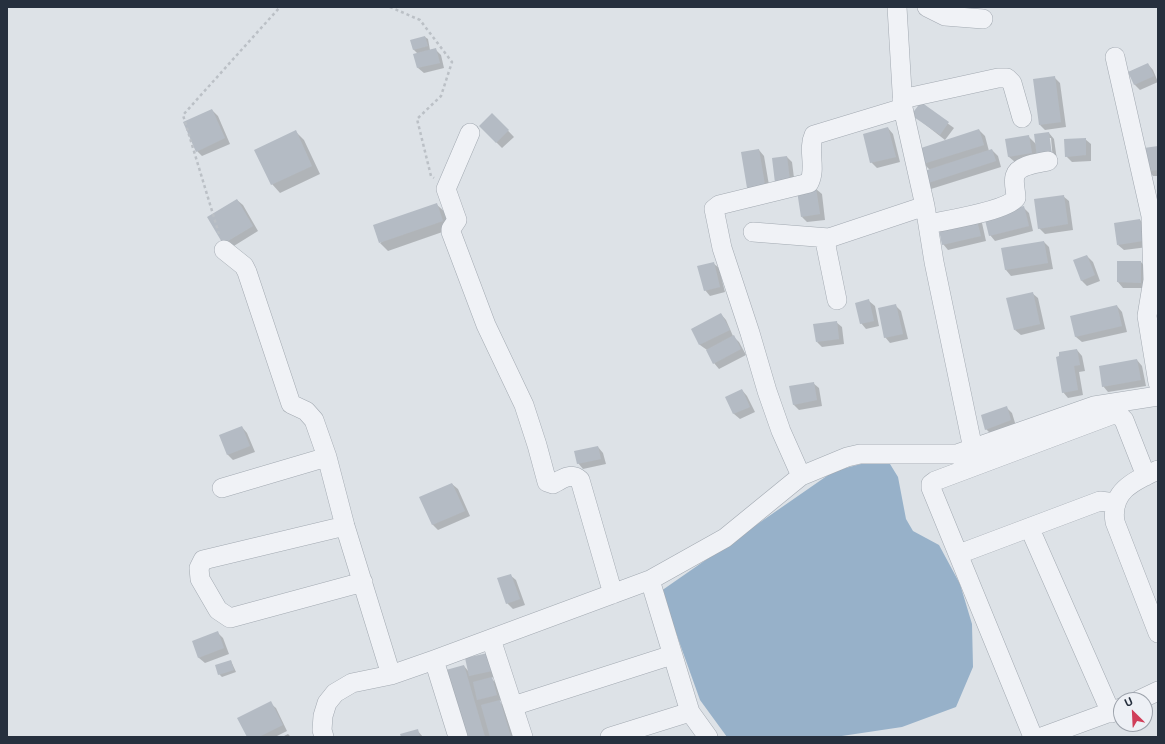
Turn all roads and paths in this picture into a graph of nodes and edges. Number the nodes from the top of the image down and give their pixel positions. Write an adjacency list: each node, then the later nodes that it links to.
1 (280, 7): 15 (path)
2 (390, 7): 11 (path)
3 (897, 7): 7 (street)
4 (927, 7): 5 (street)
5 (983, 19)
6 (1115, 57): 17 (street)
7 (902, 104): 8 (street); 12 (street); 22 (street)
8 (1022, 118)
9 (470, 133): 11 (street)
10 (1048, 161): 12 (street)
11 (446, 189): 30 (street)
12 (927, 215): 14 (street); 19 (street)
13 (753, 232): 14 (street)
14 (829, 238): 16 (street)
15 (224, 250): 20 (street)
16 (837, 300)
17 (1158, 383)
18 (1158, 396): 19 (street)
19 (973, 449): 22 (street)
20 (327, 457): 23 (street); 25 (street)
21 (1152, 473): 24 (street); 27 (street)
22 (801, 476): 28 (street)
23 (222, 488)
24 (1115, 503): 26 (street); 31 (street)
25 (345, 526): 29 (street); 29 (street)
26 (1030, 529): 27 (street); 36 (street)
27 (959, 554): 45 (street)
28 (650, 580): 30 (street); 33 (street)
29 (363, 582): 35 (street)
30 (613, 594): 32 (street)
31 (1158, 633)
32 (491, 639): 34 (street); 37 (street)
33 (672, 655): 37 (street); 38 (street)
34 (434, 660): 35 (street); 41 (street)
35 (391, 675): 40 (street)
36 (1113, 705)
37 (513, 706): 42 (street)
38 (690, 712): 43 (street); 44 (street)
39 (1113, 712): 46 (street)
40 (324, 737)
41 (458, 737)
42 (523, 737)
43 (610, 737)
44 (708, 737)
45 (1033, 737)
46 (1042, 737)

